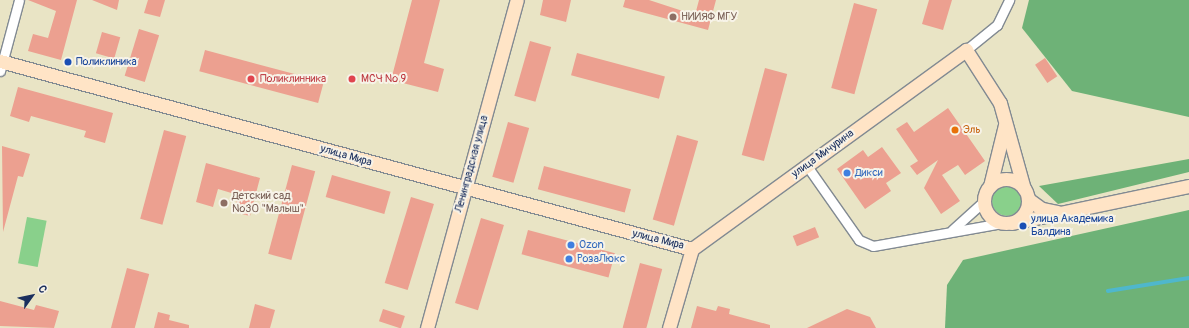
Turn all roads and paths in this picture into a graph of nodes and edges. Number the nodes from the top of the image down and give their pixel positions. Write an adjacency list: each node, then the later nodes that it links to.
1 (19, 0): 5 (street)
2 (517, 0): 10 (street, Ленинградская улица)
3 (1009, 0): 4 (street, улица Мичурина)
4 (966, 50): 6 (street); 7 (street, улица Мичурина)
5 (1, 65): 10 (street, улица Мира)
6 (1004, 113): 8 (street); 11 (street)
7 (807, 166): 15 (street); 16 (street, улица Мичурина)
8 (990, 186): 11 (street); 12 (street)
9 (1189, 186): 13 (street)
10 (465, 188): 16 (street, улица Мира); 17 (street, Ленинградская улица)
11 (1026, 194): 13 (street); 14 (street)
12 (983, 202): 14 (street); 15 (street)
13 (1065, 214): 14 (street)
14 (1007, 223): 15 (street)
15 (952, 230)
16 (692, 249): 18 (street)
17 (427, 328)
18 (669, 328)

